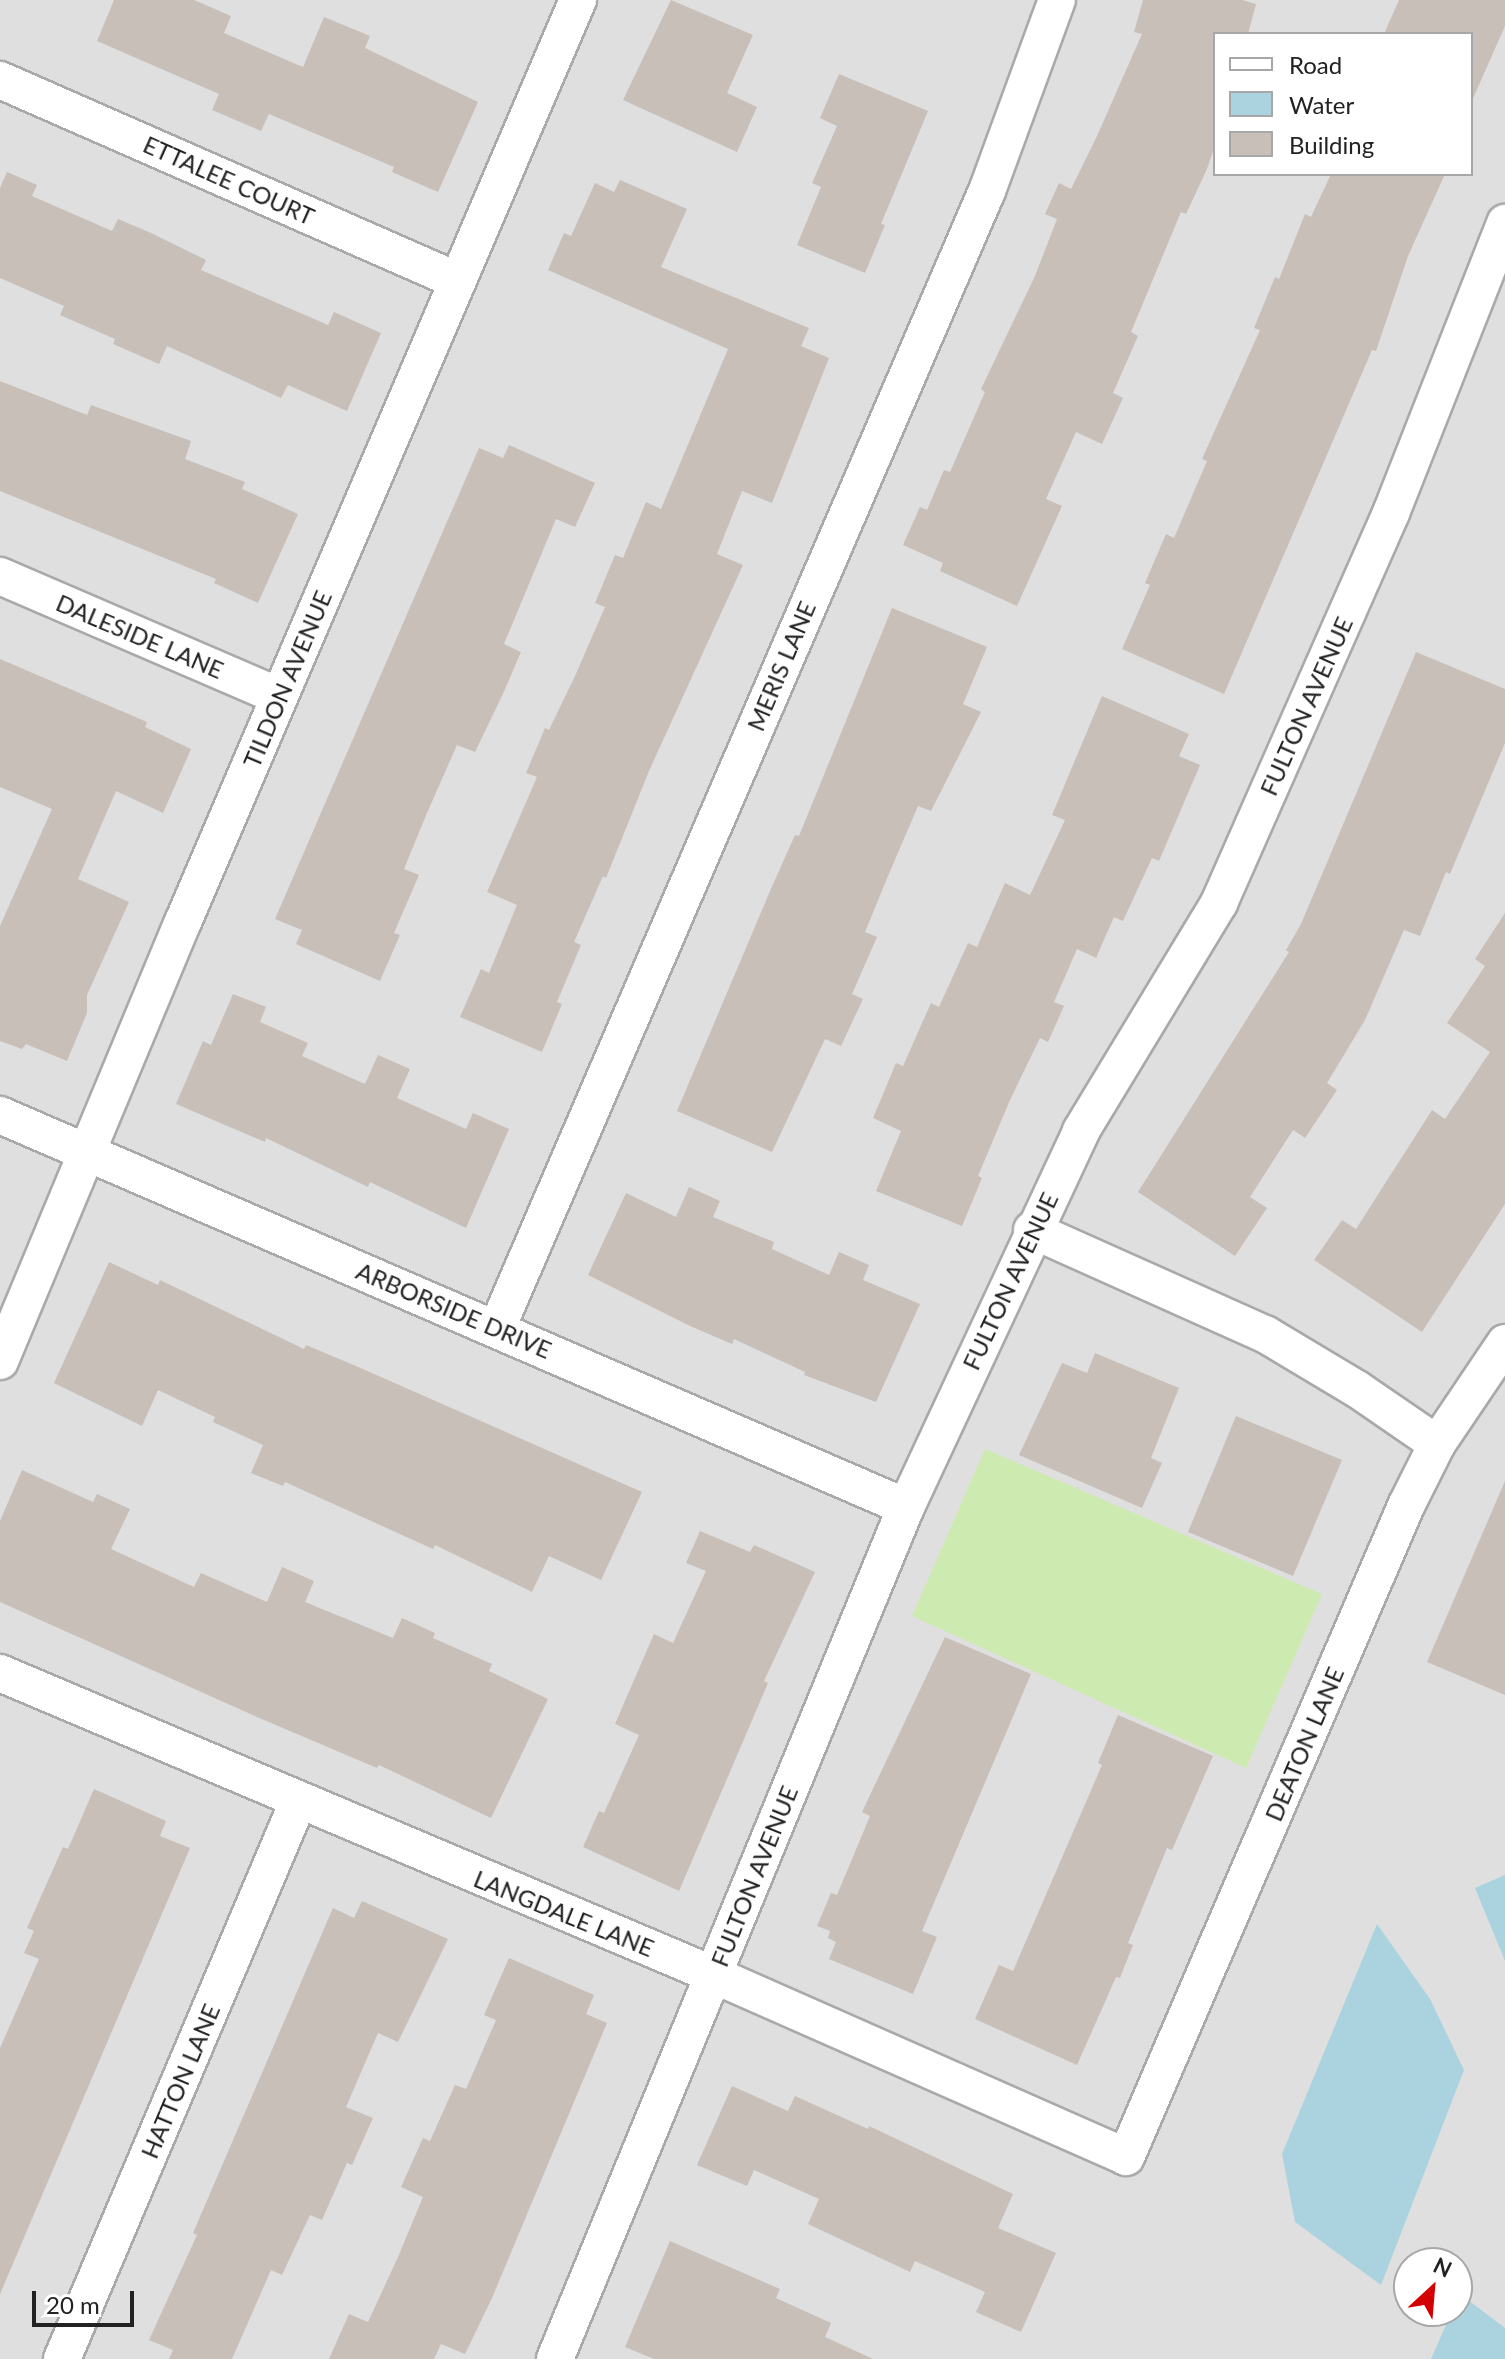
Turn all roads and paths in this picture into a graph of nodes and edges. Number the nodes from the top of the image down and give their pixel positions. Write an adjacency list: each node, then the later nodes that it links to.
1 (578, 0): 5 (street, TILDON AVENUE)
2 (1057, 0): 11 (street, MERIS LANE)
3 (0, 80): 5 (street, ETTALEE COURT)
4 (1501, 244): 10 (street, FULTON AVENUE)
5 (458, 281): 7 (street, TILDON AVENUE)
6 (0, 576): 7 (street, DALESIDE LANE)
7 (279, 696): 9 (street, TILDON AVENUE)
8 (0, 1115): 9 (street, ARBORSIDE DRIVE)
9 (87, 1152): 11 (street, ARBORSIDE DRIVE); 13 (street, TILDON AVENUE)
10 (1032, 1230): 14 (street); 15 (street, FULTON AVENUE)
11 (497, 1328): 15 (street, ARBORSIDE DRIVE)
12 (1505, 1343): 14 (street, DEATON LANE)
13 (0, 1361)
14 (1437, 1444): 19 (street, DEATON LANE)
15 (906, 1507): 18 (street, FULTON AVENUE)
16 (0, 1673): 17 (street, LANGDALE LANE)
17 (298, 1802): 18 (street, LANGDALE LANE); 20 (street, HATTON LANE)
18 (714, 1975): 19 (street, LANGDALE LANE); 21 (street, FULTON AVENUE)
19 (1126, 2157)
20 (62, 2359)
21 (555, 2359)

